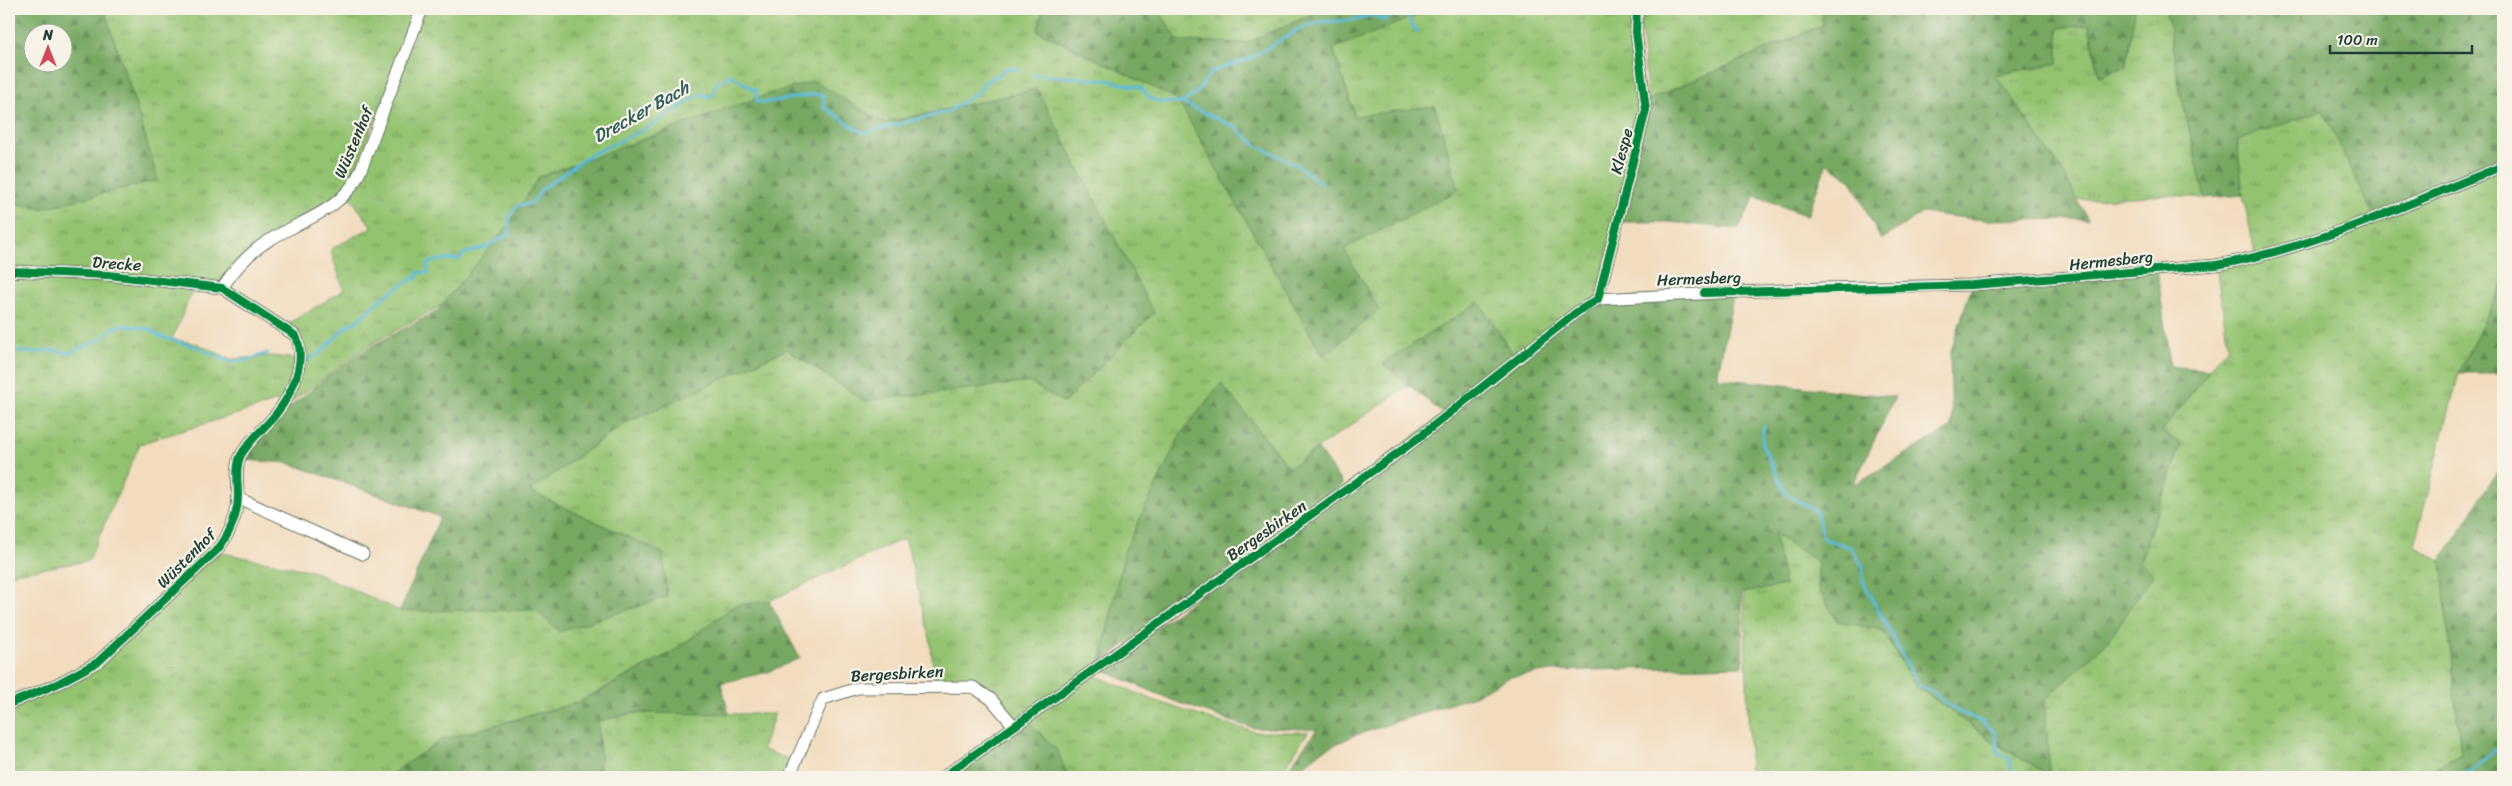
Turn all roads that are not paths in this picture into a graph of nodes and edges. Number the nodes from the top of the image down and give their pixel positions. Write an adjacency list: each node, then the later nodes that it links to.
1 (422, 9): 5 (street, Wüstenhof)
2 (1636, 9): 6 (street, Klespe)
3 (2503, 166): 6 (street, Hermesberg)
4 (9, 271): 5 (street, Drecke)
5 (222, 288): 7 (street, Wüstenhof)
6 (1598, 299): 10 (street, Bergesbirken)
7 (238, 498): 8 (street); 9 (street, Wüstenhof)
8 (362, 554)
9 (9, 704)
10 (1014, 726): 11 (street, Bergesbirken); 12 (street, Bergesbirken)
11 (789, 777)
12 (944, 777)

